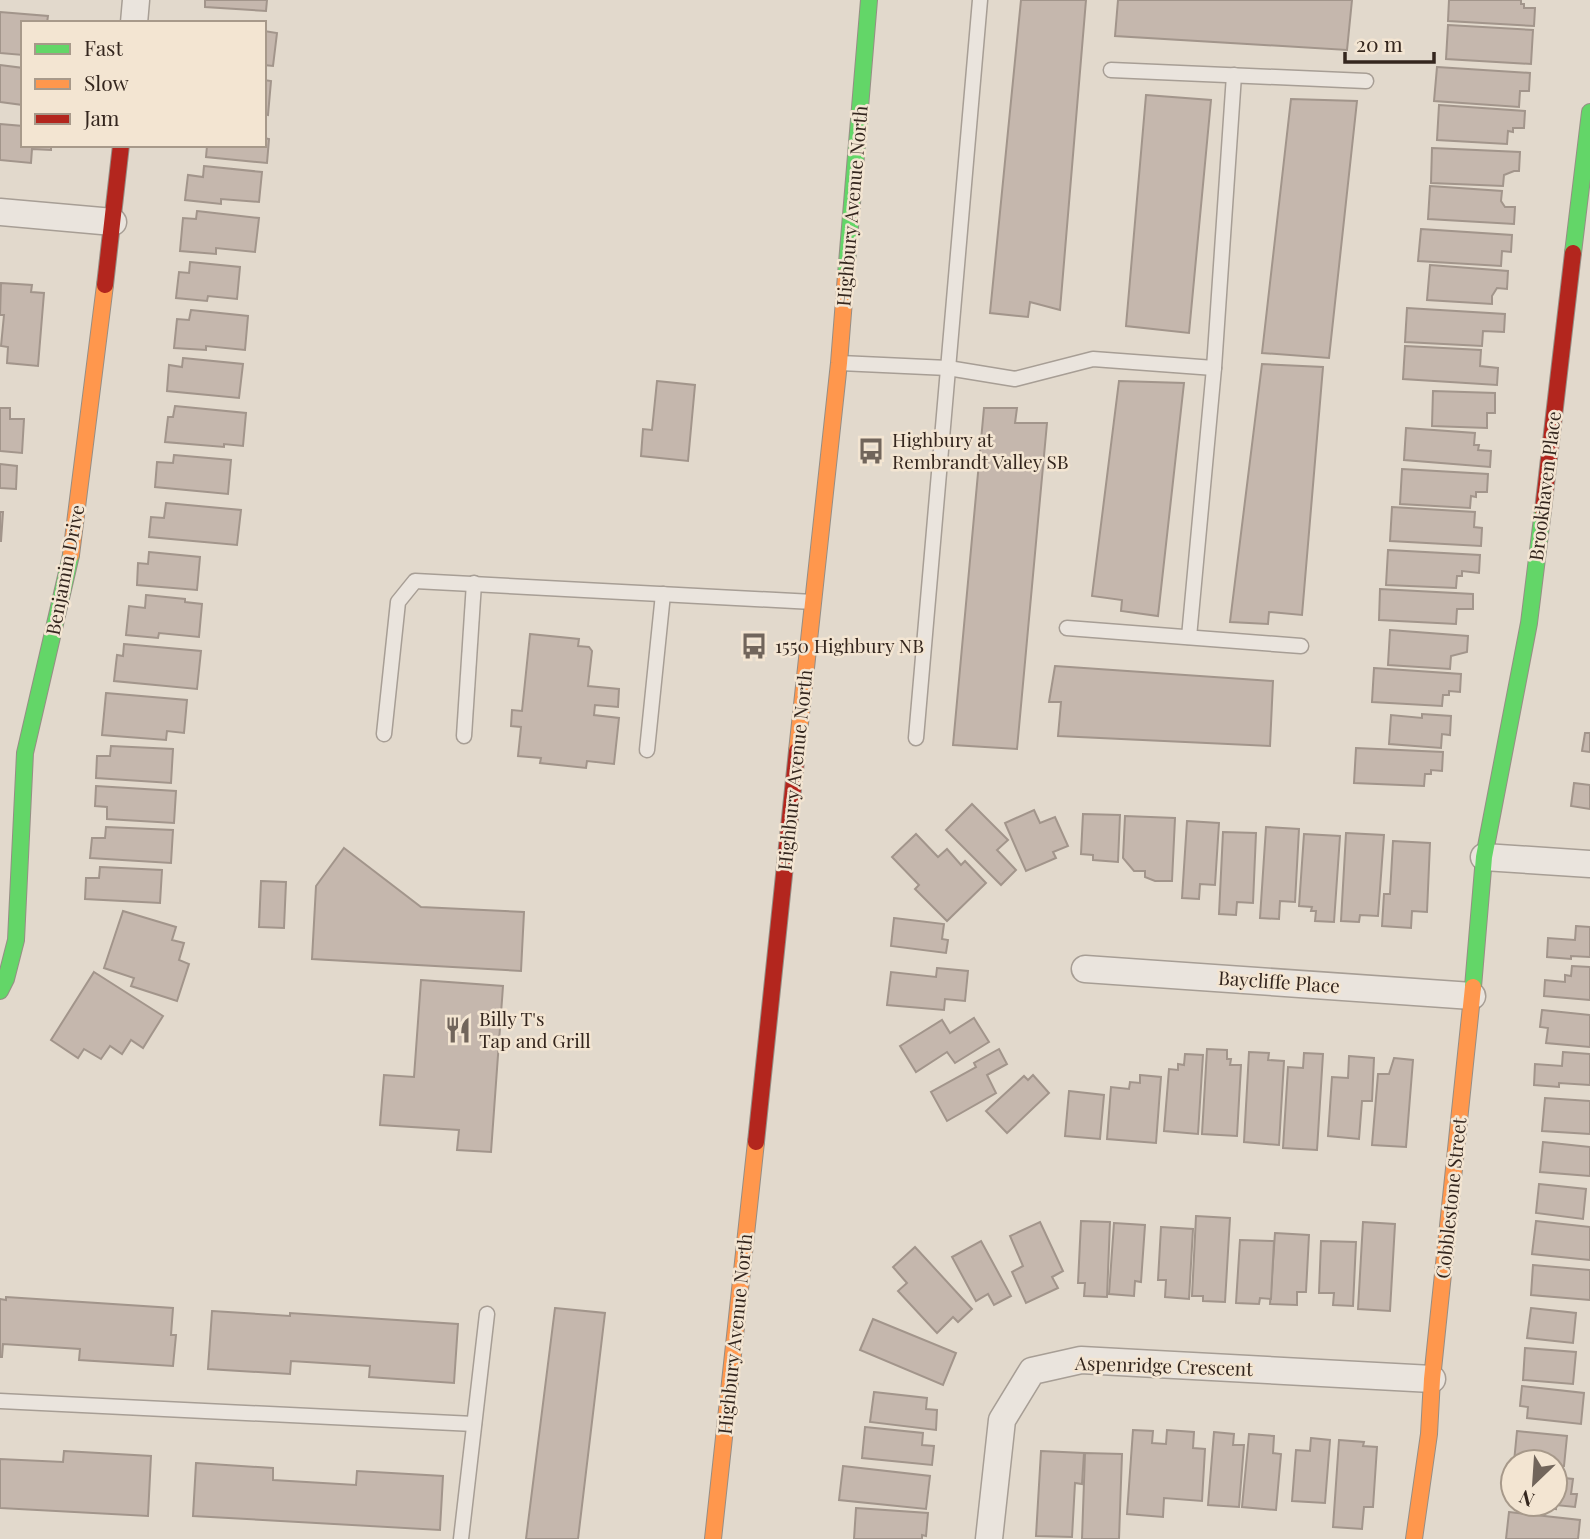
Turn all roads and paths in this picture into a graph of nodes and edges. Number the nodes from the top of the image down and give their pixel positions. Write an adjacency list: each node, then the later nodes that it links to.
1 (136, 0): 4 (street)
2 (869, 0): 12 (street, Highbury Avenue North)
3 (980, 0): 13 (lane)
4 (134, 21)
5 (1111, 70): 6 (lane)
6 (1234, 75): 7 (lane); 14 (lane)
7 (1366, 81)
8 (1590, 112): 25 (street, Brookhaven Place)
9 (121, 147): 11 (street, Benjamin Drive)
10 (0, 212): 11 (street)
11 (113, 222): 28 (street, Benjamin Drive)
12 (839, 363): 13 (lane); 17 (street, Highbury Avenue North)
13 (948, 368): 14 (lane); 23 (lane)
14 (1214, 368): 19 (lane)
15 (474, 583): 16 (lane); 21 (lane); 22 (lane)
16 (663, 594): 17 (lane); 24 (lane)
17 (813, 602): 35 (street, Highbury Avenue North)
18 (1067, 628): 19 (lane)
19 (1189, 637): 20 (lane)
20 (1301, 646)
21 (384, 734)
22 (464, 736)
23 (916, 738)
24 (648, 750)
25 (1484, 857): 26 (street); 29 (street, Cobblestone Street)
26 (1590, 864)
27 (1085, 968): 29 (street, Baycliffe Place)
28 (0, 991)
29 (1472, 996): 31 (street, Cobblestone Street)
30 (487, 1314): 33 (lane)
31 (1432, 1379): 36 (street, Aspenridge Crescent); 37 (street, Cobblestone Street)
32 (0, 1401): 33 (lane)
33 (474, 1424): 34 (lane)
34 (461, 1539)
35 (713, 1539)
36 (989, 1539)
37 (1415, 1539)

